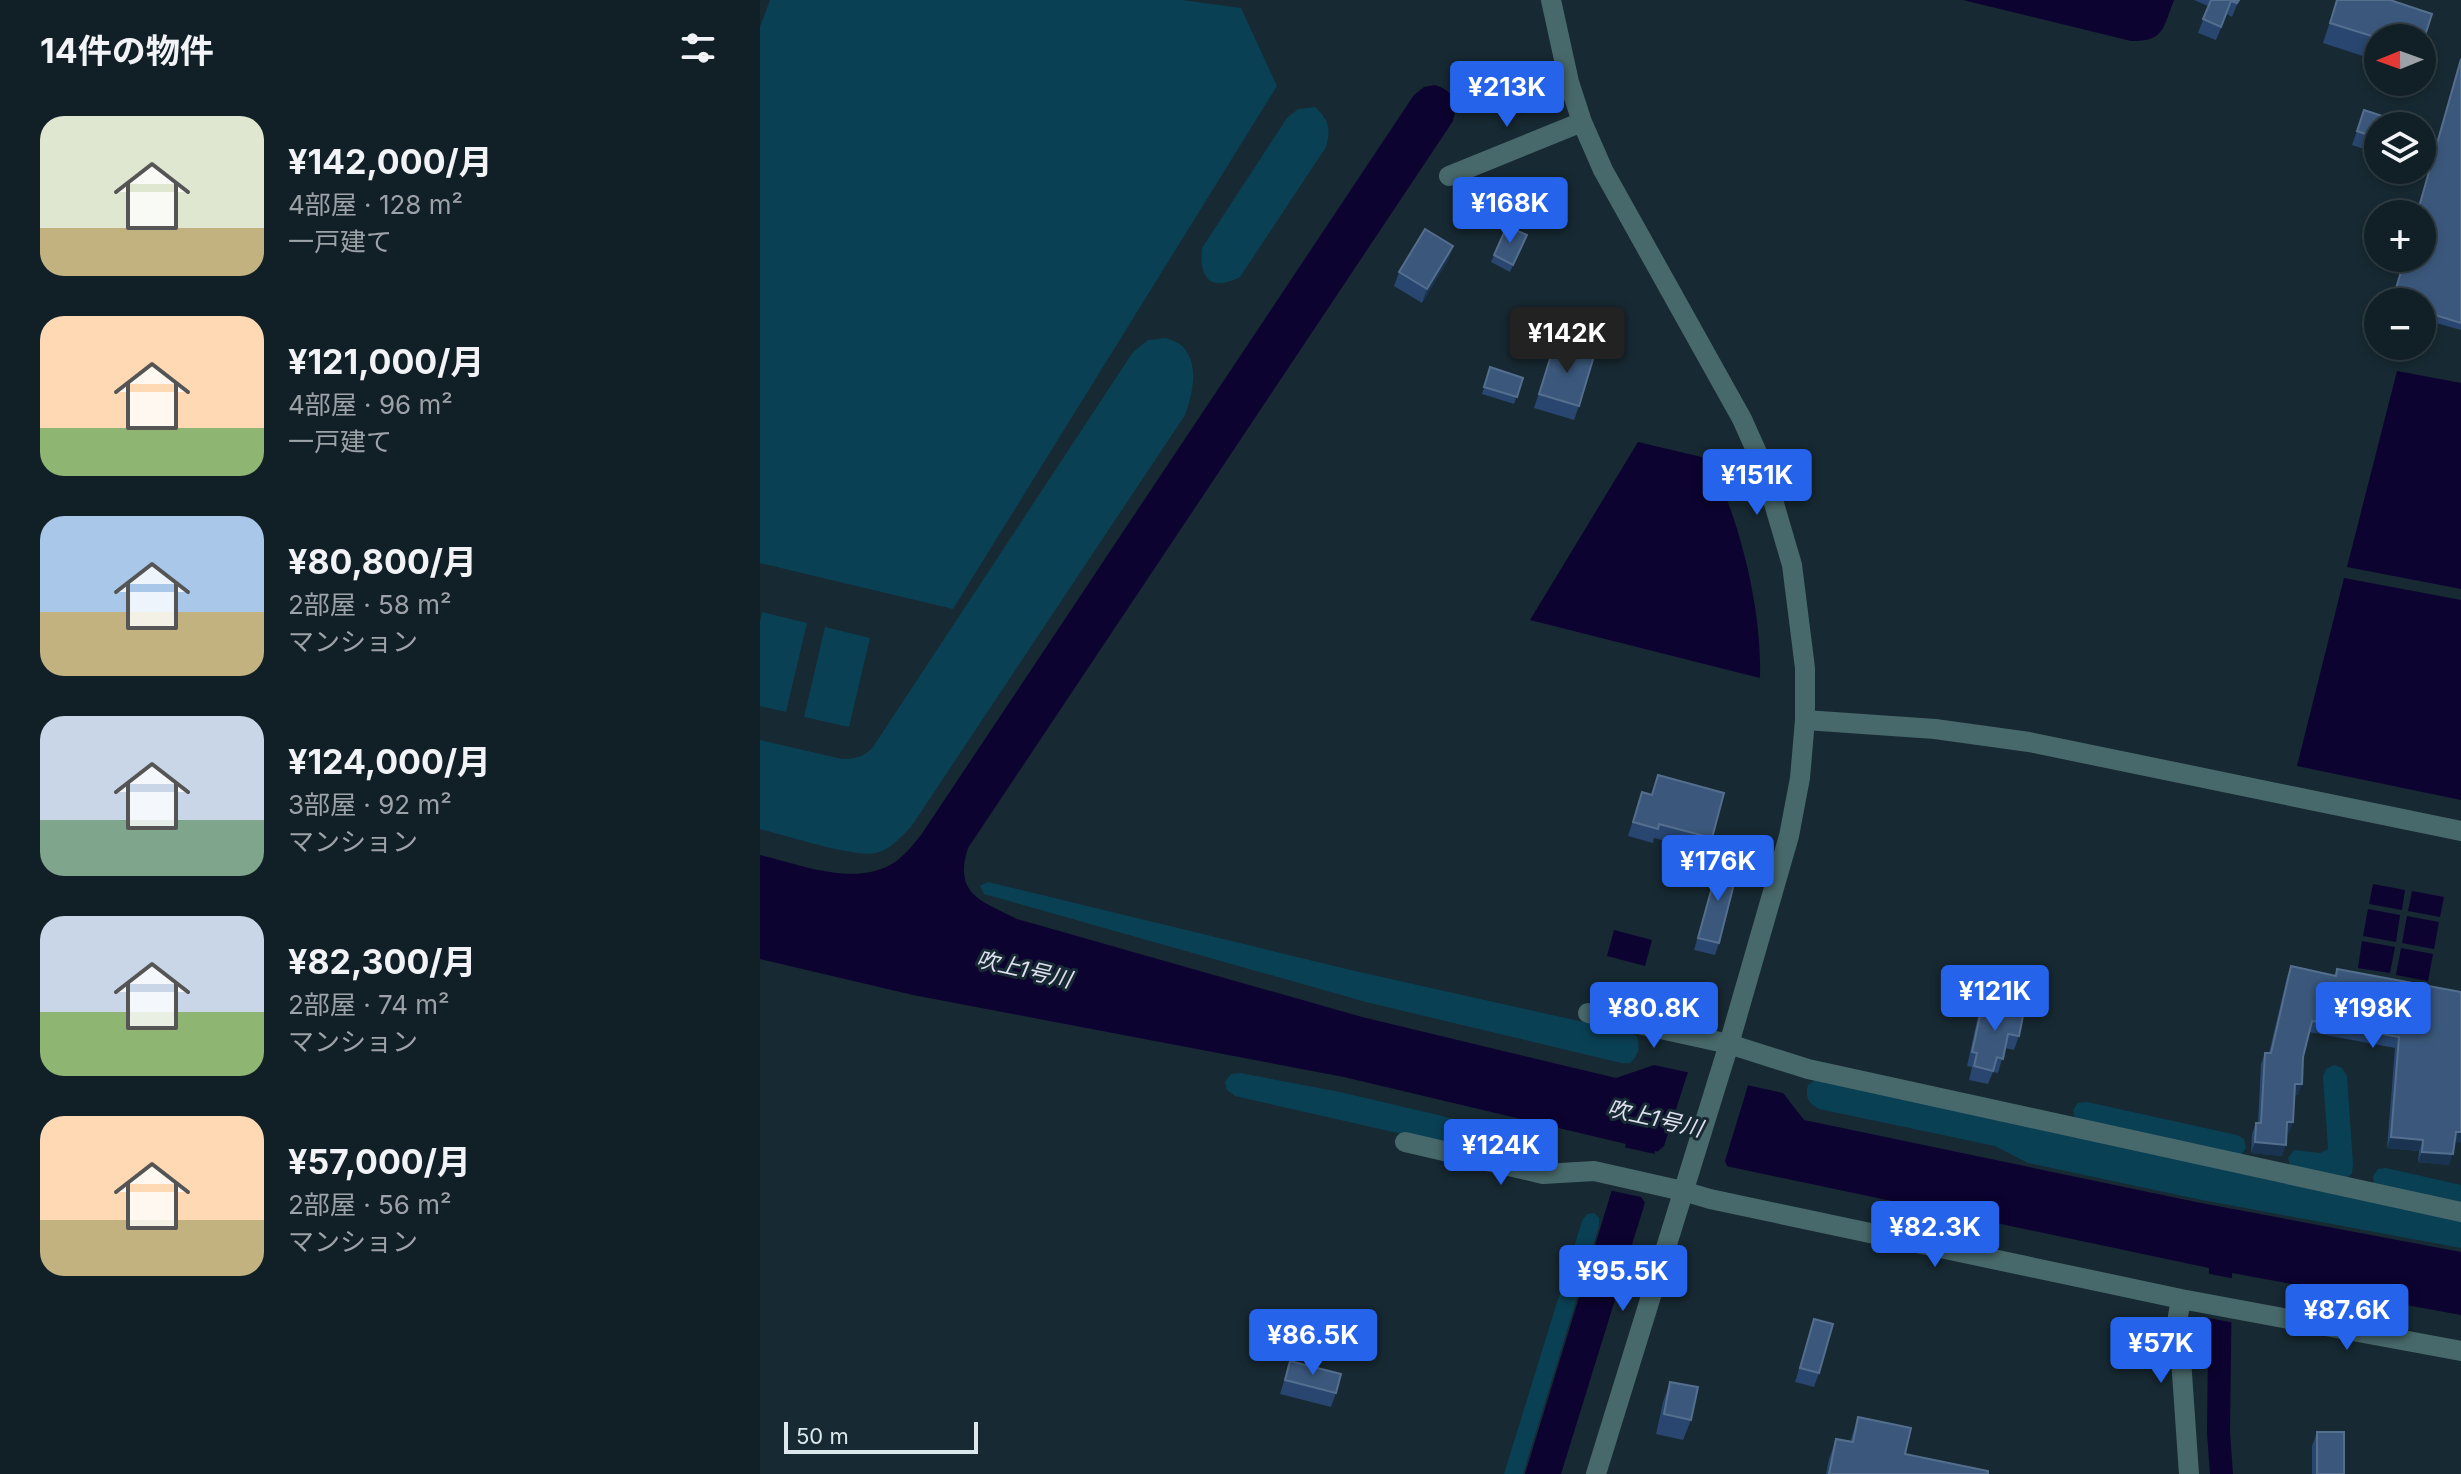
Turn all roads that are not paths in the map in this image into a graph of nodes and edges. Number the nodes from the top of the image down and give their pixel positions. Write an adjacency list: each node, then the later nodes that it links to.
1 (1551, 0): 2 (street)
2 (1582, 122): 3 (street); 4 (street)
3 (1449, 176)
4 (1805, 720): 5 (street); 7 (street)
5 (2461, 831)
6 (1588, 1013): 7 (street)
7 (1729, 1044): 9 (street); 10 (street)
8 (1405, 1142): 9 (street)
9 (1683, 1191): 11 (street); 13 (street)
10 (2461, 1212)
11 (2190, 1300): 12 (street); 14 (street)
12 (2461, 1351)
13 (1596, 1474)
14 (2189, 1474)

